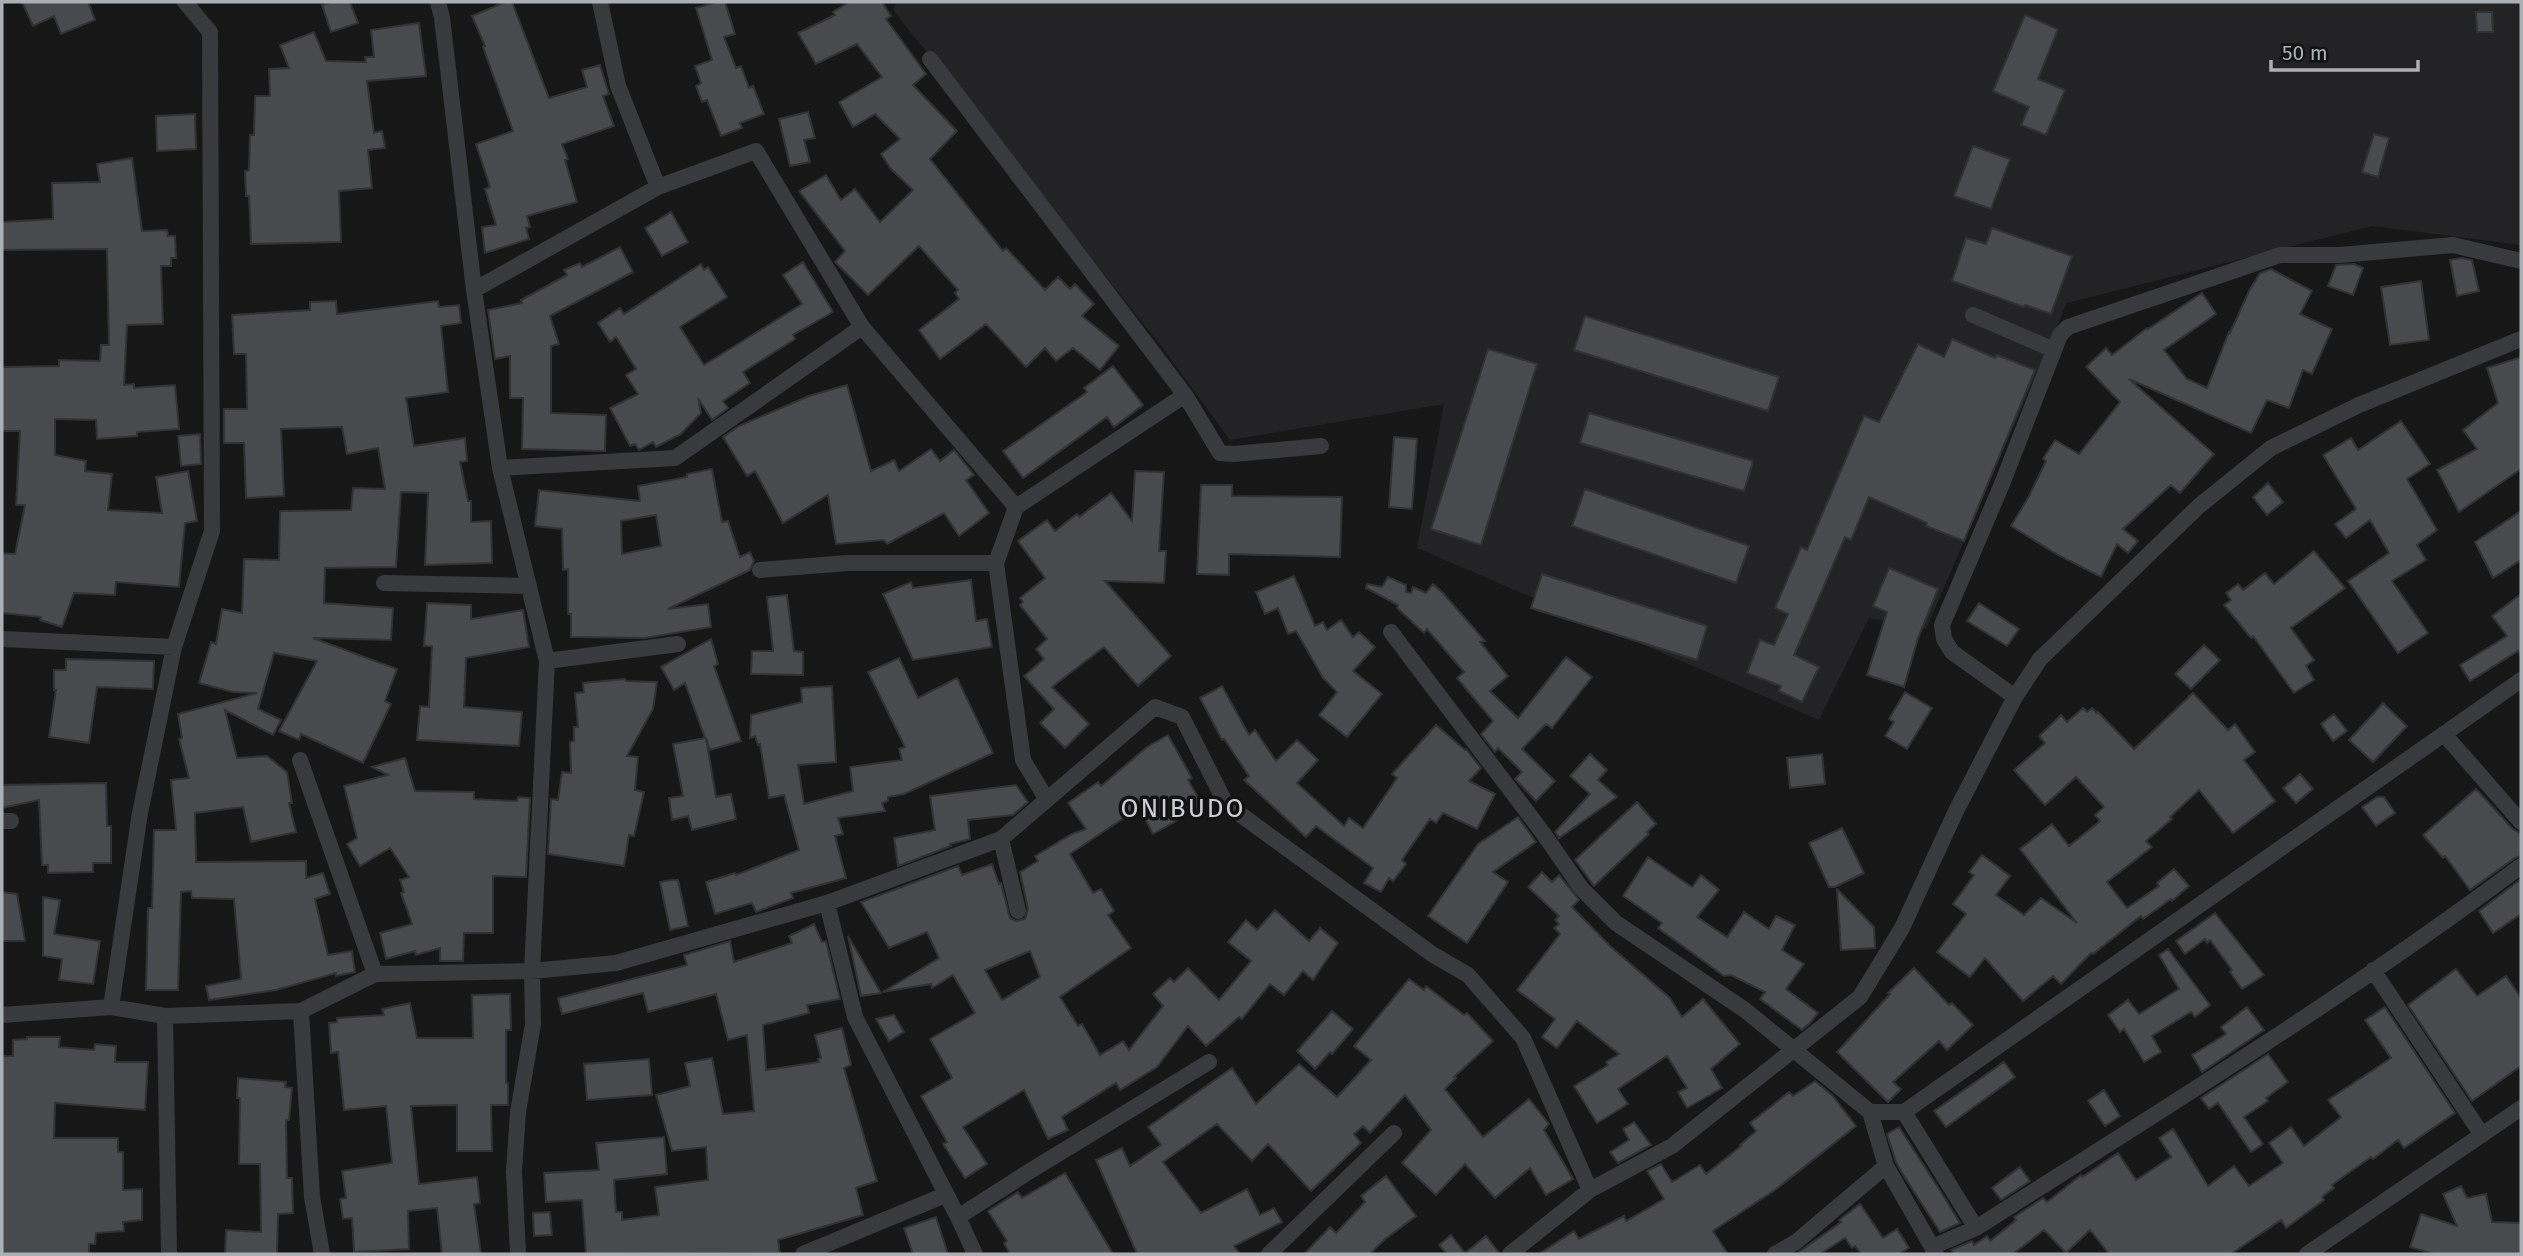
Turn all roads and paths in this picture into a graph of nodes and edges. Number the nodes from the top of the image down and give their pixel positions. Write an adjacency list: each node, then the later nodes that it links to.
1 (185, 2): 23 (street)
2 (439, 2): 7 (street)
3 (600, 2): 5 (street)
4 (930, 59): 12 (street)
5 (658, 187): 7 (street); 9 (street)
6 (2521, 261): 11 (street)
7 (474, 290): 14 (street)
8 (1973, 315): 11 (street)
9 (862, 327): 14 (street); 15 (street)
10 (2521, 339): 26 (street)
11 (2054, 350): 26 (street)
12 (1185, 395): 13 (street); 15 (street)
13 (1321, 446)
14 (500, 468): 19 (street)
15 (1016, 507): 16 (street)
16 (996, 564): 17 (street); 29 (street)
17 (760, 570)
18 (384, 583): 19 (street)
19 (529, 586): 24 (street)
20 (1391, 632): 42 (street)
21 (2, 639): 23 (street)
22 (678, 644): 24 (street)
23 (174, 647): 38 (street)
24 (547, 661): 36 (street)
25 (2521, 680): 27 (street)
26 (2015, 697): 42 (street)
27 (2444, 734): 30 (street); 46 (street)
28 (300, 760): 37 (street)
29 (1047, 800): 31 (street); 50 (street)
30 (2521, 821)
31 (1000, 839): 33 (street); 34 (street)
32 (2521, 866): 35 (street)
33 (827, 903): 36 (street); 51 (street)
34 (1018, 911)
35 (2372, 970): 48 (street); 53 (street)
36 (532, 971): 37 (street); 58 (street)
37 (375, 974): 39 (street)
38 (111, 1007): 40 (street); 41 (street)
39 (301, 1011): 41 (street); 57 (street)
40 (2, 1016)
41 (165, 1016): 56 (street)
42 (1794, 1048): 45 (street); 50 (street)
43 (1209, 1062): 52 (street)
44 (2521, 1108): 48 (street)
45 (1870, 1112): 46 (street); 49 (street)
46 (1904, 1112): 53 (street)
47 (1394, 1133): 61 (street)
48 (2482, 1135): 63 (street)
49 (1886, 1166): 54 (street); 62 (street)
50 (1590, 1190): 55 (street)
51 (945, 1195): 52 (street); 59 (street)
52 (958, 1217): 60 (street)
53 (1976, 1228): 54 (street)
54 (1934, 1251)
55 (1516, 1252)
56 (169, 1254)
57 (322, 1254)
58 (518, 1254)
59 (803, 1254)
60 (975, 1254)
61 (1269, 1254)
62 (1775, 1254)
63 (2307, 1254)

